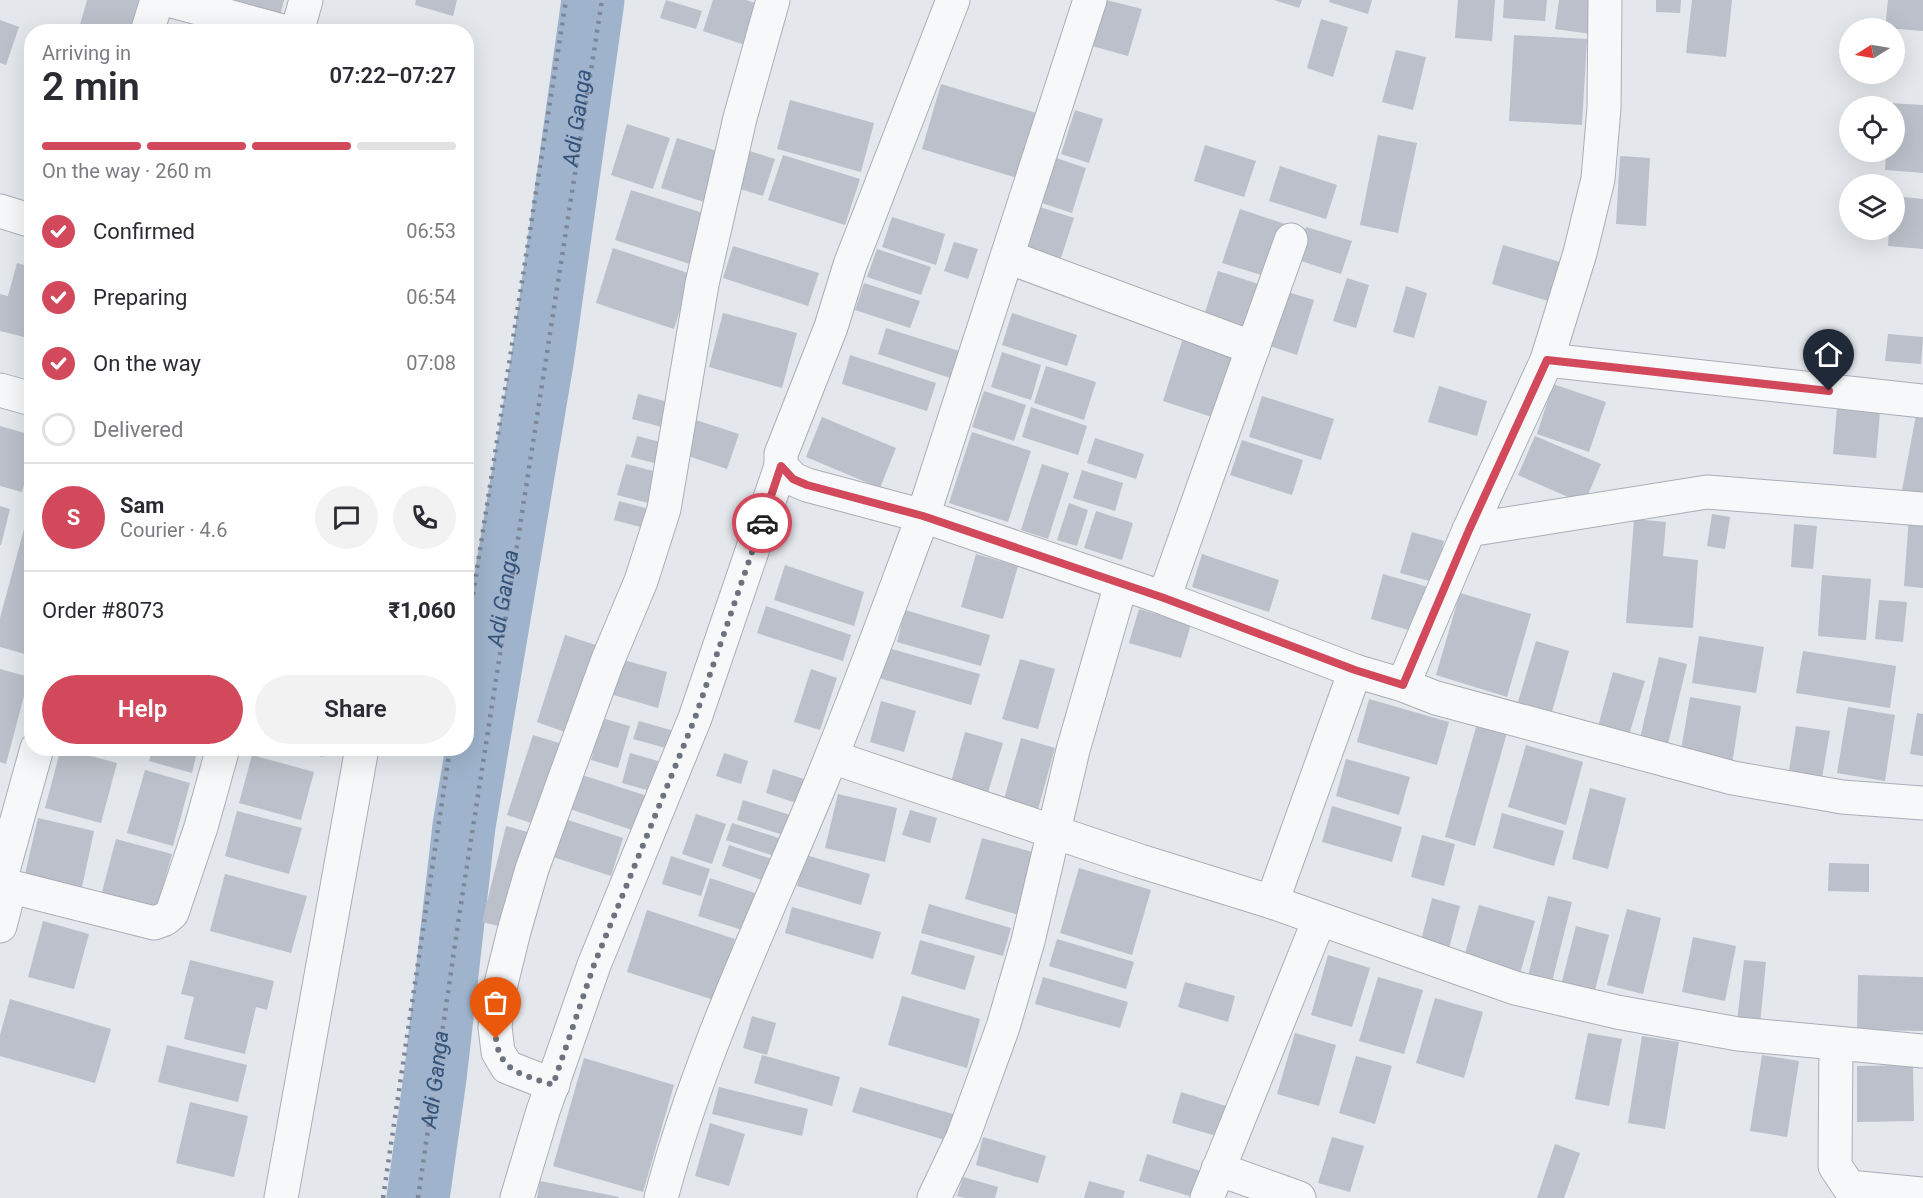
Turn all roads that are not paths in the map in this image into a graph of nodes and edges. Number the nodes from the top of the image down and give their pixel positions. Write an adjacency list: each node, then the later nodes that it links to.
1 (157, 0): 8 (street)
2 (169, 0): 9 (street)
3 (306, 0): 10 (street)
4 (773, 0): 40 (street)
5 (953, 0): 20 (street)
6 (1090, 0): 14 (street)
7 (1605, 0): 16 (street)
8 (150, 24)
9 (257, 24)
10 (299, 24)
11 (0, 211): 12 (street)
12 (24, 218)
13 (1291, 240): 15 (street)
14 (1008, 257): 15 (street); 22 (street)
15 (1253, 348): 25 (street)
16 (1547, 360): 19 (street); 23 (street)
17 (0, 390): 18 (street)
18 (24, 397)
19 (1923, 401)
20 (781, 466): 22 (street); 40 (street)
21 (1923, 509): 23 (street)
22 (923, 516): 24 (street); 31 (street)
23 (1469, 530): 27 (street)
24 (1121, 584): 25 (street); 33 (street)
25 (1164, 598): 26 (street)
26 (1355, 670): 27 (street); 35 (street)
27 (1403, 685): 32 (street)
28 (35, 756): 34 (street)
29 (221, 756): 34 (street)
30 (362, 756): 43 (street)
31 (832, 757): 33 (street); 45 (street)
32 (1923, 802)
33 (1055, 832): 35 (street); 46 (street)
34 (3, 884): 37 (street)
35 (1272, 902): 36 (street)
36 (1318, 920): 38 (street); 41 (street)
37 (0, 926)
38 (1836, 1044): 39 (street); 42 (street)
39 (1923, 1051)
40 (553, 1085): 44 (street)
41 (1212, 1183): 47 (street)
42 (1923, 1194)
43 (281, 1198)
44 (518, 1198)
45 (661, 1198)
46 (934, 1198)
47 (1299, 1198)

